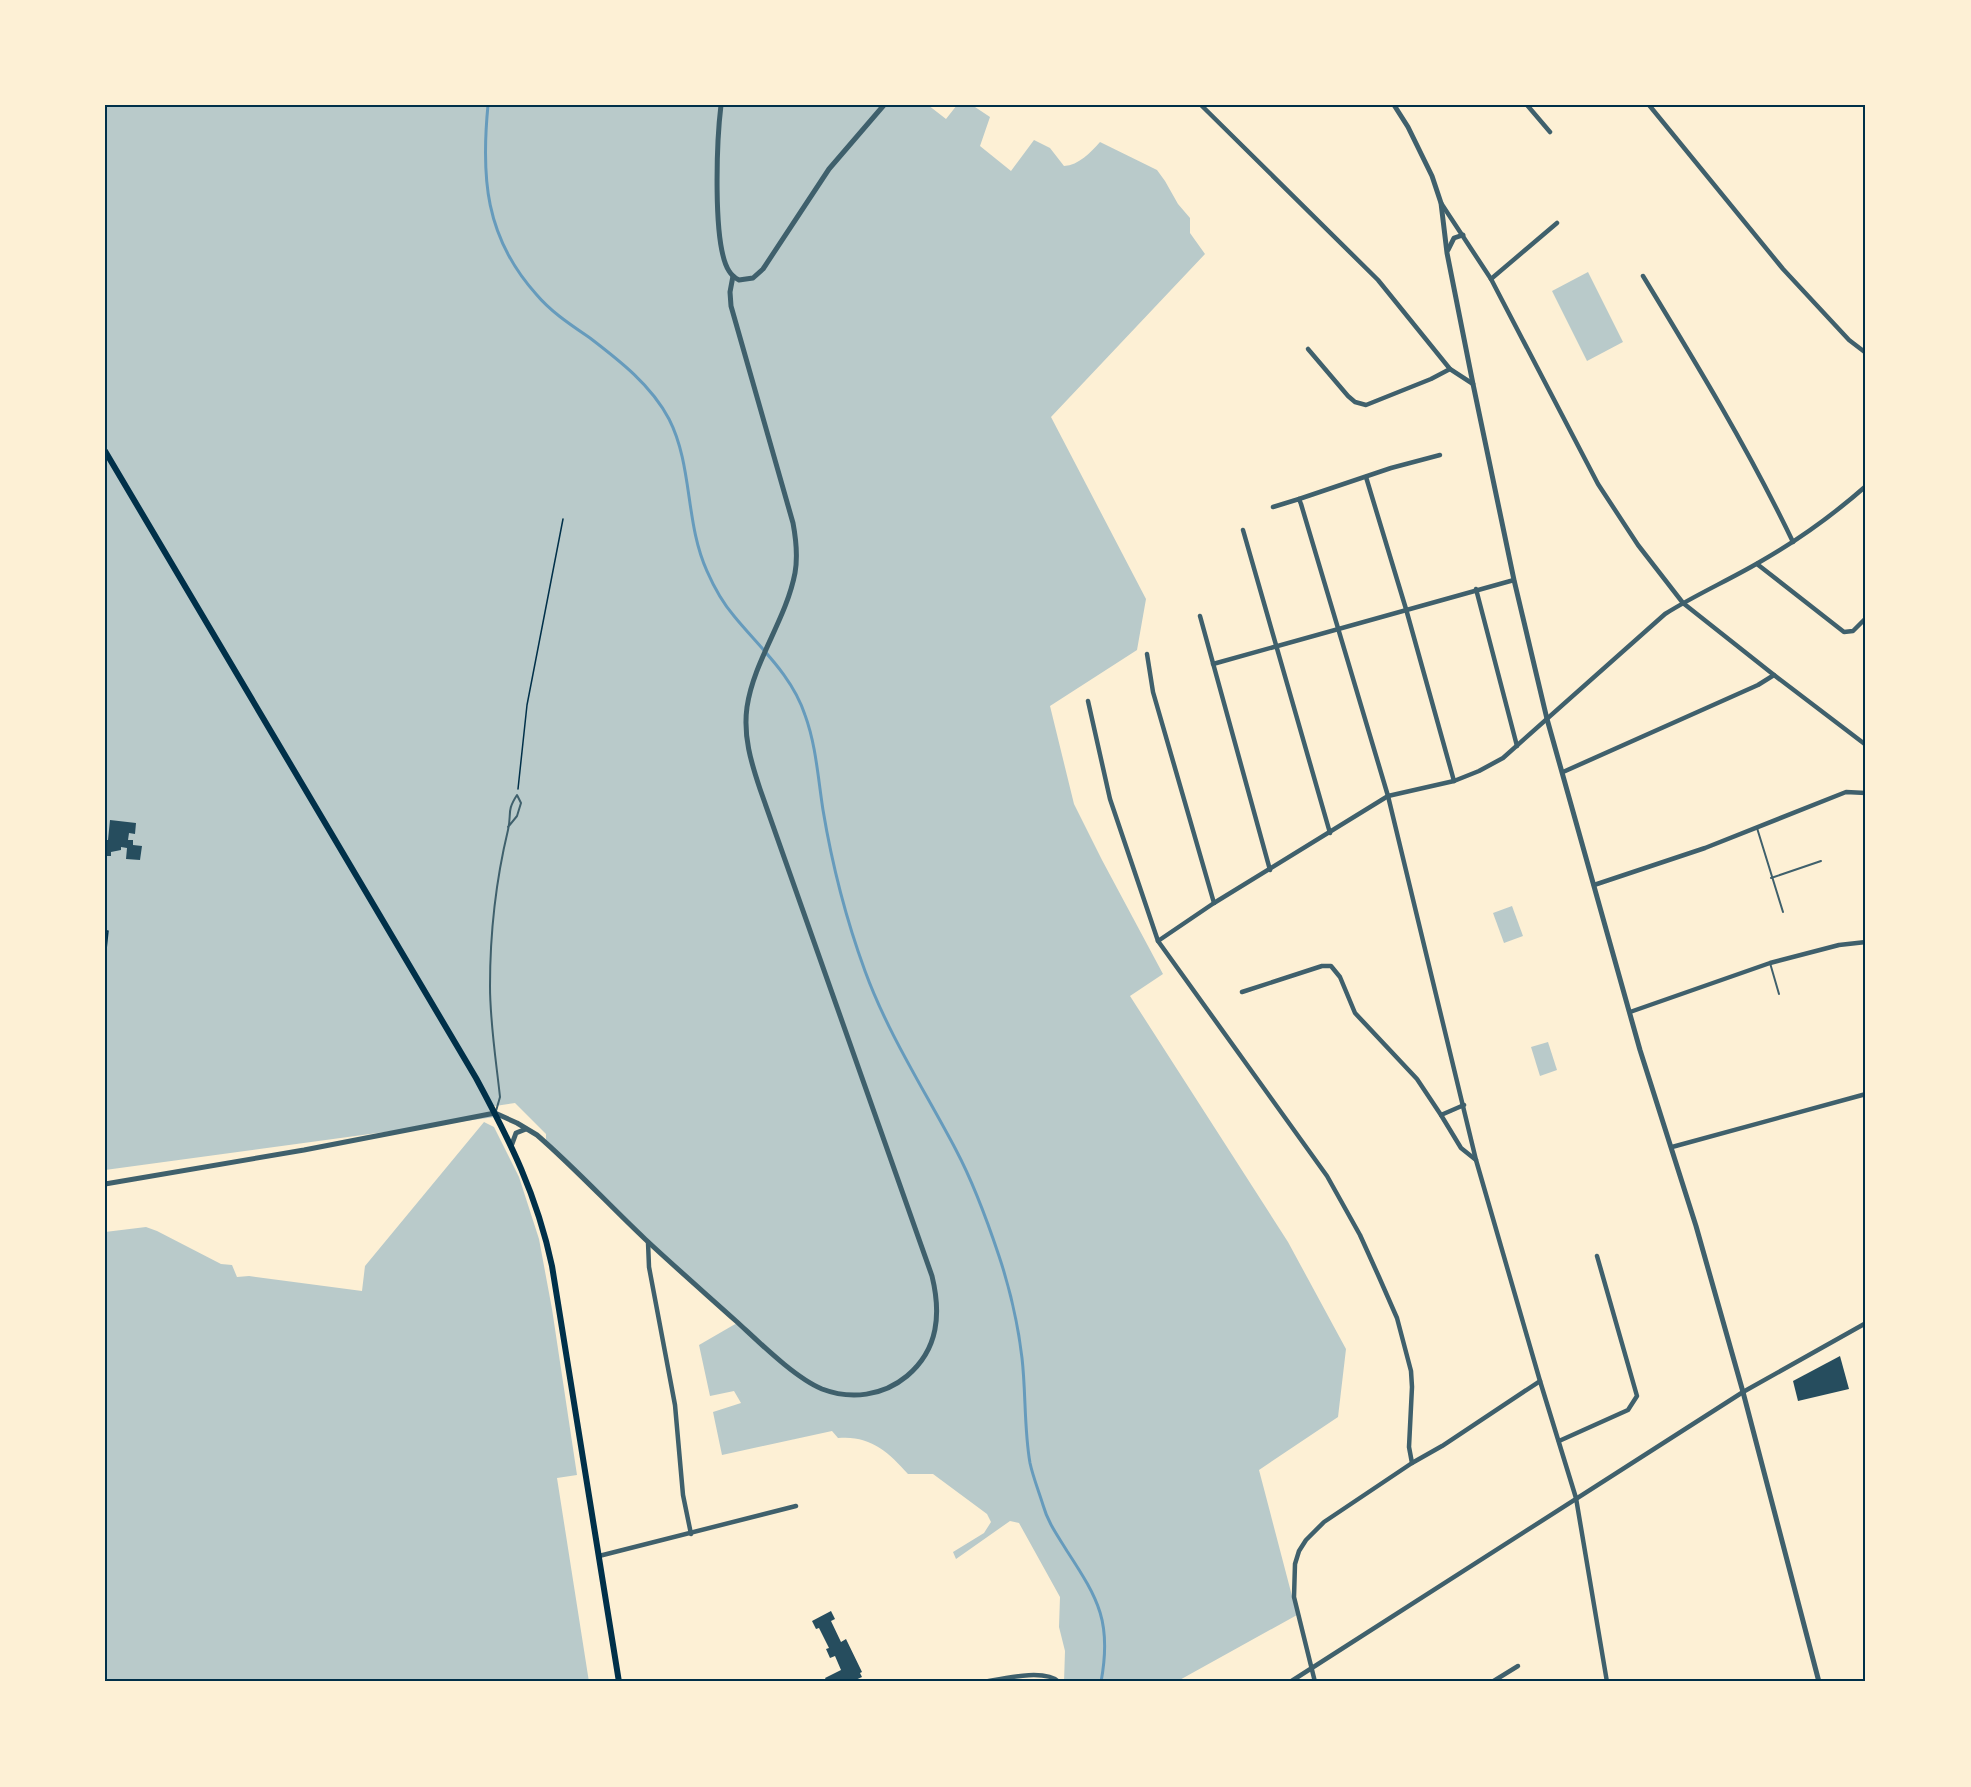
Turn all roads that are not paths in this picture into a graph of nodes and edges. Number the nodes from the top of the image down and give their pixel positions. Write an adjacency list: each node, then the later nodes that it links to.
1 (721, 105): 12 (street)
2 (884, 105): 12 (street)
3 (1201, 105): 17 (street)
4 (1394, 105): 8 (street)
5 (1527, 105): 7 (street)
6 (1649, 105): 16 (street)
7 (1550, 132)
8 (1441, 203): 10 (street); 11 (street)
9 (1557, 223): 14 (street)
10 (1463, 236): 11 (street); 14 (street)
11 (1447, 253): 18 (street)
12 (733, 276): 71 (street)
13 (1643, 276): 26 (street)
14 (1491, 279): 30 (street)
15 (1308, 349): 17 (street)
16 (1866, 353)
17 (1450, 369): 18 (street)
18 (1473, 384): 28 (street)
19 (105, 450): 64 (main road)
20 (1440, 455): 21 (street)
21 (1366, 477): 23 (street); 31 (street)
22 (1866, 486): 26 (street)
23 (1299, 499): 24 (street); 34 (street)
24 (1273, 507)
25 (1243, 530): 35 (street)
26 (1793, 542): 27 (street)
27 (1757, 564): 30 (street); 33 (street)
28 (1514, 580): 29 (street); 40 (street)
29 (1476, 589): 31 (street); 42 (street)
30 (1683, 603): 38 (street); 40 (street)
31 (1406, 609): 34 (street); 44 (street)
32 (1200, 616): 37 (street)
33 (1866, 618)
34 (1339, 628): 35 (street); 46 (street)
35 (1275, 645): 37 (street); 49 (street)
36 (1147, 654): 54 (street)
37 (1213, 664): 51 (street)
38 (1774, 675): 41 (street); 43 (street)
39 (1088, 701): 56 (street)
40 (1547, 719): 42 (street); 43 (street)
41 (1866, 744)
42 (1517, 746): 44 (street)
43 (1563, 772): 53 (street)
44 (1454, 781): 46 (street)
45 (1866, 793): 48 (street)
46 (1388, 796): 49 (street); 63 (street)
47 (508, 827): 47 (lane); 64 (lane)
48 (1757, 828): 52 (lane); 53 (street)
49 (1330, 833): 51 (street)
50 (1821, 861): 52 (lane)
51 (1270, 870): 54 (street)
52 (1771, 878): 55 (lane)
53 (1594, 885): 61 (street)
54 (1214, 903): 56 (street)
55 (1783, 912)
56 (1158, 941): 77 (street)
57 (1866, 942): 58 (street)
58 (1770, 963): 60 (lane); 61 (street)
59 (1242, 992): 65 (street)
60 (1779, 994)
61 (1630, 1012): 68 (street)
62 (1866, 1094): 68 (street)
63 (1464, 1105): 65 (street); 69 (street)
64 (495, 1113): 66 (street); 67 (main road); 70 (street)
65 (1441, 1115): 69 (street)
66 (528, 1130): 67 (street); 71 (street)
67 (512, 1144): 81 (main road)
68 (1672, 1147): 75 (street)
69 (1476, 1160): 74 (street)
70 (105, 1184)
71 (648, 1242): 80 (street)
72 (1597, 1256): 76 (street)
73 (1866, 1323): 75 (street)
74 (1540, 1381): 76 (street); 77 (street)
75 (1743, 1392): 78 (street); 91 (street)
76 (1559, 1442): 78 (street)
77 (1412, 1463): 83 (street)
78 (1576, 1498): 83 (street); 90 (street)
79 (796, 1506): 80 (street)
80 (691, 1534): 81 (street)
81 (599, 1556): 84 (main road)
82 (1518, 1666): 89 (street)
83 (1311, 1668): 87 (street); 88 (street)
84 (619, 1682)
85 (983, 1682): 86 (street)
86 (1059, 1682)
87 (1290, 1682)
88 (1315, 1682)
89 (1492, 1682)
90 (1607, 1682)
91 (1819, 1682)

